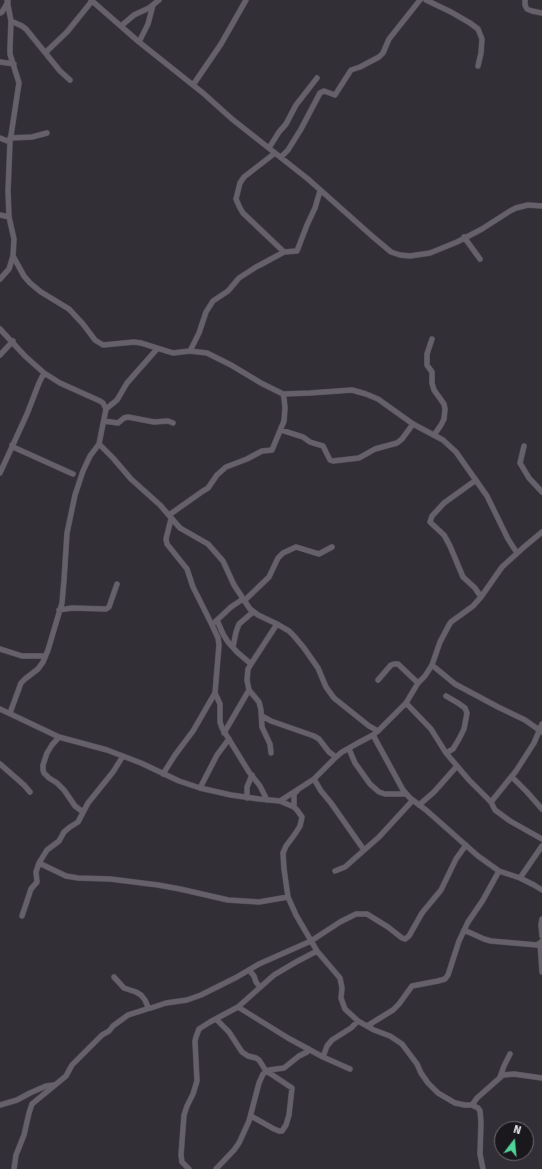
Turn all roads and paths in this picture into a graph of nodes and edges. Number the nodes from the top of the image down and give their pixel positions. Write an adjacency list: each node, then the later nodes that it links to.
1 (91, 0): 12 (street); 14 (street)
2 (159, 0): 8 (street)
3 (246, 0): 20 (street)
4 (420, 0): 26 (street)
5 (426, 0): 17 (street)
6 (525, 0): 9 (street)
7 (7, 1): 10 (street); 11 (street)
8 (153, 5): 12 (street); 13 (street)
9 (542, 12)
10 (0, 13)
11 (11, 21): 14 (street); 16 (street)
12 (121, 26): 13 (street)
13 (139, 42): 20 (street)
14 (46, 52): 19 (street)
15 (0, 62): 16 (street)
16 (14, 64): 23 (street)
17 (478, 66)
18 (317, 78): 24 (street)
19 (70, 80)
20 (193, 85): 24 (street)
21 (47, 133): 23 (street)
22 (0, 138): 23 (street)
23 (10, 140): 30 (street)
24 (269, 148): 25 (street)
25 (275, 153): 26 (street); 32 (street)
26 (281, 157): 27 (street)
27 (320, 191): 31 (street); 32 (street)
28 (542, 206): 31 (street)
29 (0, 215): 30 (street)
30 (9, 216): 33 (street)
31 (464, 238): 34 (street)
32 (284, 252): 40 (street)
33 (13, 256): 35 (street); 39 (street)
34 (480, 259)
35 (0, 279)
36 (0, 330): 38 (street)
37 (432, 339): 49 (street)
38 (13, 342): 41 (street); 42 (street)
39 (157, 349): 40 (street); 44 (street)
40 (190, 350): 43 (street)
41 (0, 355)
42 (44, 373): 44 (street); 51 (street)
43 (283, 394): 47 (street); 48 (street)
44 (106, 409): 45 (street)
45 (104, 420): 46 (street); 50 (street)
46 (173, 423)
47 (413, 424): 48 (street); 49 (street)
48 (280, 430): 57 (street)
49 (434, 435): 55 (street)
50 (99, 444): 57 (street); 64 (street)
51 (12, 445): 53 (street); 54 (street)
52 (524, 446): 56 (street)
53 (0, 473)
54 (73, 474)
55 (476, 480): 60 (street); 62 (street)
56 (542, 492)
57 (170, 517): 63 (street); 68 (street)
58 (542, 532): 60 (street)
59 (332, 547): 63 (street)
60 (517, 553): 62 (street)
61 (117, 584): 64 (street)
62 (481, 597): 73 (street)
63 (244, 600): 65 (street); 66 (street)
64 (59, 610): 71 (street)
65 (253, 612): 67 (street); 69 (street)
66 (217, 620): 68 (street); 69 (street)
67 (277, 624): 72 (street); 84 (street)
68 (212, 625): 77 (street)
69 (233, 647): 72 (street)
70 (0, 649): 71 (street)
71 (45, 656): 81 (street)
72 (251, 664): 76 (street)
73 (432, 666): 75 (street); 85 (street)
74 (378, 680): 75 (street)
75 (418, 683): 79 (street)
76 (249, 690): 82 (street); 86 (street)
77 (215, 693): 86 (street); 97 (street)
78 (446, 696): 92 (street)
79 (406, 702): 84 (street); 92 (street)
80 (0, 709): 81 (street)
81 (10, 713): 88 (street)
82 (262, 716): 91 (street); 94 (street)
83 (542, 724): 85 (street)
84 (378, 731): 87 (street)
85 (541, 731): 99 (street)
86 (224, 733): 89 (street)
87 (373, 735): 90 (street); 104 (street)
88 (59, 737): 93 (street); 113 (street)
89 (229, 739): 98 (street); 101 (street)
90 (348, 749): 94 (street); 104 (street)
91 (271, 753)
92 (446, 753): 96 (street)
93 (123, 756): 97 (street); 113 (street)
94 (336, 757): 100 (street)
95 (0, 764): 103 (street)
96 (457, 766): 109 (street); 110 (street)
97 (163, 774): 101 (street)
98 (252, 775): 105 (street); 106 (street)
99 (512, 777): 109 (street); 112 (street)
100 (314, 779): 102 (street); 117 (street)
101 (200, 788): 105 (street)
102 (298, 790): 108 (street); 111 (street)
103 (30, 792)
104 (406, 794): 107 (street)
105 (247, 798): 106 (street)
106 (267, 800): 108 (street)
107 (413, 800): 110 (street); 117 (street)
108 (280, 801): 111 (street)
109 (491, 802): 114 (street)
110 (419, 805): 115 (street)
111 (294, 807): 123 (street)
112 (542, 809)
113 (83, 812): 118 (street)
114 (542, 839)
115 (466, 845): 120 (street); 128 (street)
116 (542, 846): 121 (street)
117 (364, 850): 119 (street)
118 (39, 863): 123 (street); 124 (street)
119 (335, 871)
120 (499, 871): 121 (street); 126 (street)
121 (520, 878): 122 (street)
122 (542, 890)
123 (288, 897): 128 (street)
124 (22, 916)
125 (542, 919): 127 (street)
126 (464, 930): 129 (street); 139 (street)
127 (542, 936)
128 (311, 941): 130 (street); 131 (street)
129 (541, 942): 132 (street)
130 (317, 951): 134 (street); 138 (street)
131 (249, 970): 134 (street); 136 (street)
132 (542, 972)
133 (114, 977): 136 (street)
134 (260, 987): 135 (street)
135 (238, 1007): 137 (street); 140 (street)
136 (150, 1008): 147 (street)
137 (216, 1019): 144 (street); 152 (street)
138 (358, 1021): 139 (street); 142 (street)
139 (367, 1026): 149 (street)
140 (309, 1049): 142 (street); 144 (street)
141 (510, 1054): 145 (street)
142 (323, 1057): 143 (street)
143 (350, 1068)
144 (266, 1071): 150 (street); 150 (street)
145 (500, 1077): 146 (street); 149 (street)
146 (542, 1078)
147 (54, 1085): 148 (street); 151 (street)
148 (0, 1105)
149 (472, 1105): 154 (street)
150 (251, 1116): 153 (street)
151 (14, 1169)
152 (189, 1169)
153 (216, 1169)
154 (483, 1169)

